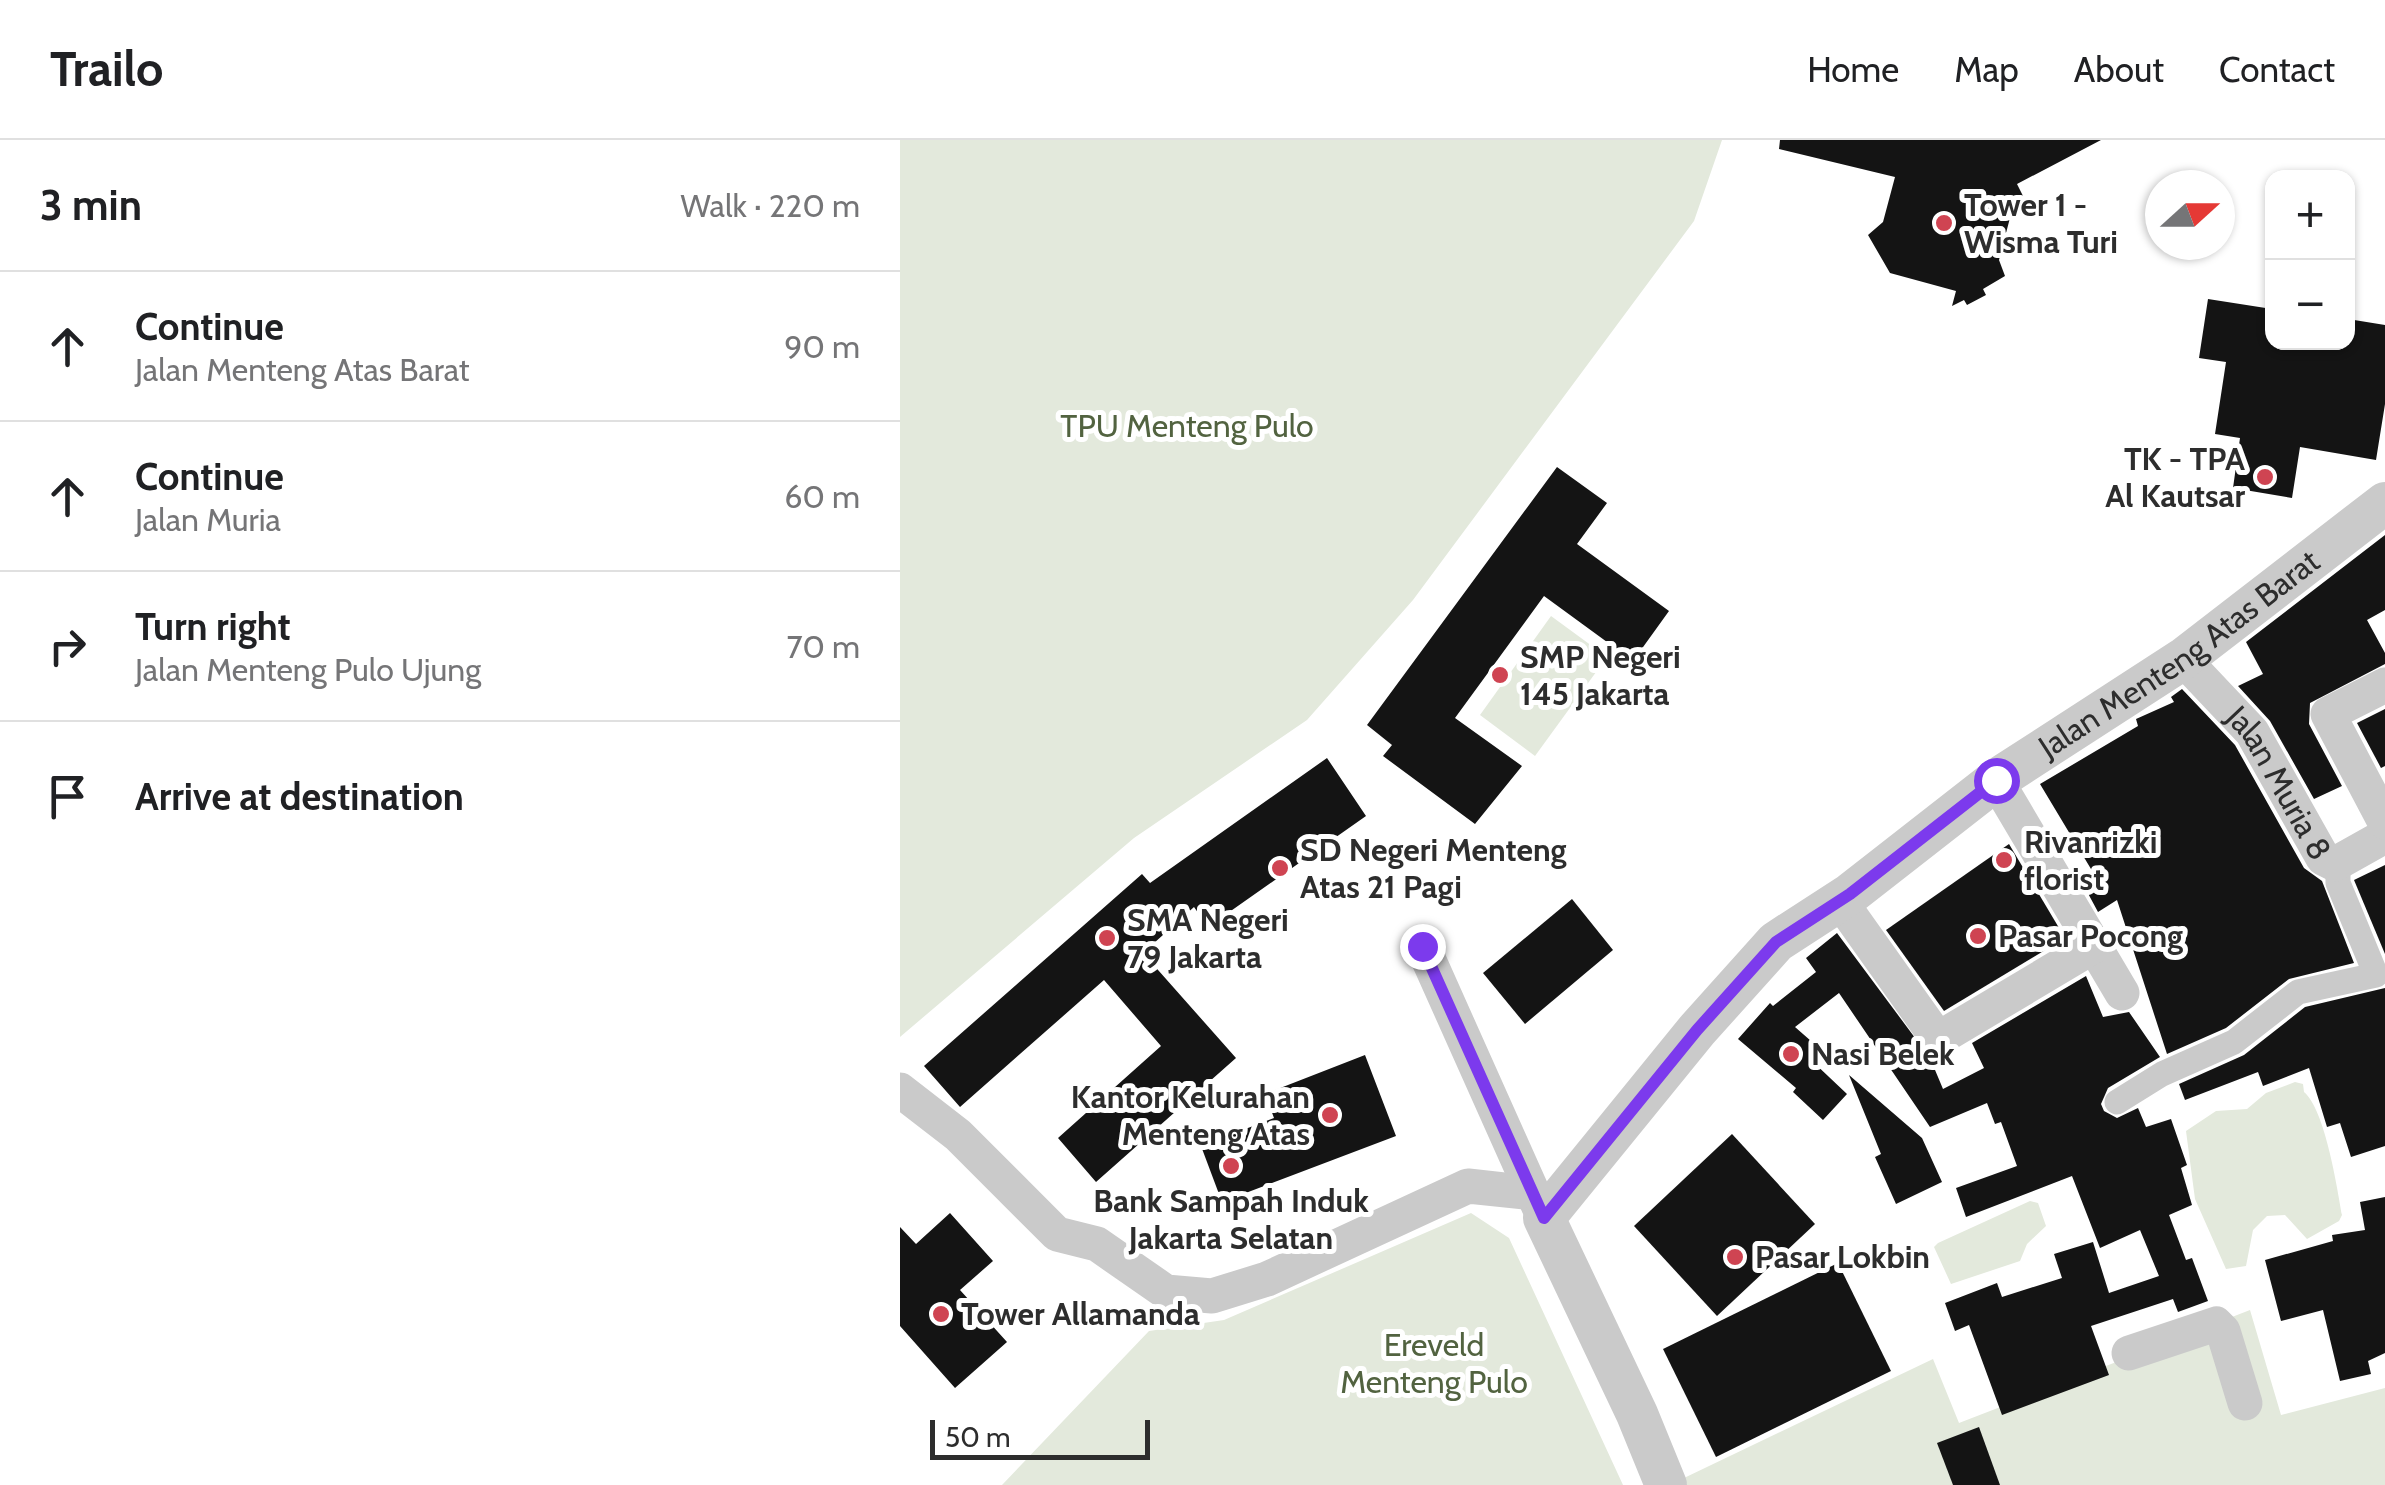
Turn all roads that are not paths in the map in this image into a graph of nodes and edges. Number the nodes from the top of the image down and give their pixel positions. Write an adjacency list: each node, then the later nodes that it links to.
1 (2382, 513): 2 (street, Jalan Menteng Atas Barat)
2 (2183, 659): 4 (street, Jalan Menteng Atas Barat); 7 (street, Jalan Muria 8)
3 (2385, 685): 5 (street)
4 (1996, 780): 8 (street, Jalan Menteng Atas Barat); 9 (street)
5 (2385, 822)
6 (2385, 836): 7 (street, Jalan Muria 8)
7 (2338, 862): 13 (street)
8 (1840, 901): 9 (street); 14 (street, Jalan Menteng Atas Barat)
9 (2094, 946): 11 (street)
10 (1427, 960): 14 (street)
11 (2122, 993)
12 (900, 1090): 14 (street)
13 (2117, 1102)
14 (1538, 1205): 17 (street)
15 (2129, 1353): 16 (street)
16 (2245, 1402)
17 (1666, 1485)

